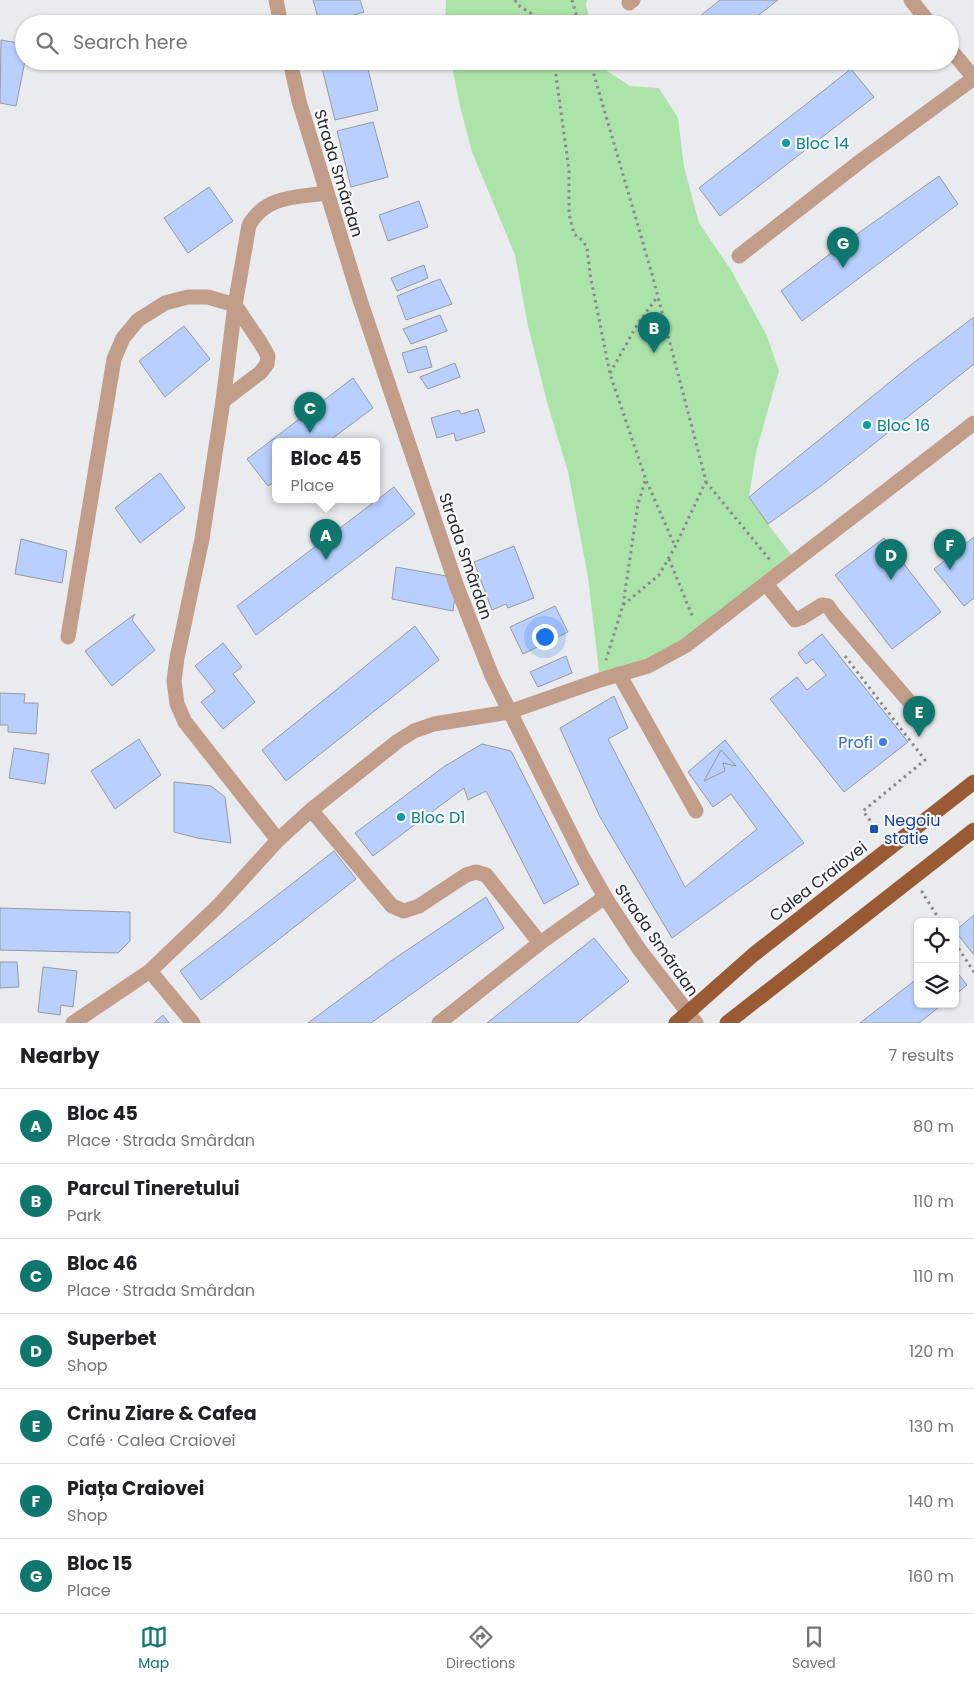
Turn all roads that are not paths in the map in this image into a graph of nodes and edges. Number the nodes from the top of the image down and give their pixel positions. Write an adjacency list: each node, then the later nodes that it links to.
1 (276, 0): 3 (street)
2 (911, 0): 4 (street)
3 (279, 15)
4 (923, 15)
5 (959, 60): 7 (street)
6 (292, 70): 8 (street, Strada Smârdan)
7 (974, 78): 9 (street)
8 (326, 193): 10 (street); 17 (street, Strada Smârdan)
9 (739, 256)
10 (235, 306): 11 (street); 11 (street); 14 (street)
11 (223, 401): 22 (street)
12 (974, 423): 13 (street)
13 (766, 584): 15 (street); 16 (street)
14 (68, 637)
15 (620, 674): 17 (street); 20 (street)
16 (914, 707)
17 (509, 712): 19 (street); 23 (street, Strada Smârdan)
18 (974, 782): 26 (main road, Calea Craiovei)
19 (311, 810): 22 (street); 24 (street)
20 (696, 811)
21 (974, 830): 30 (main road)
22 (278, 840): 25 (street)
23 (605, 897): 24 (street); 26 (street, Strada Smârdan)
24 (540, 943): 29 (street)
25 (150, 971): 27 (street); 28 (street)
26 (687, 1020)
27 (73, 1023)
28 (193, 1023)
29 (439, 1023)
30 (727, 1023)

